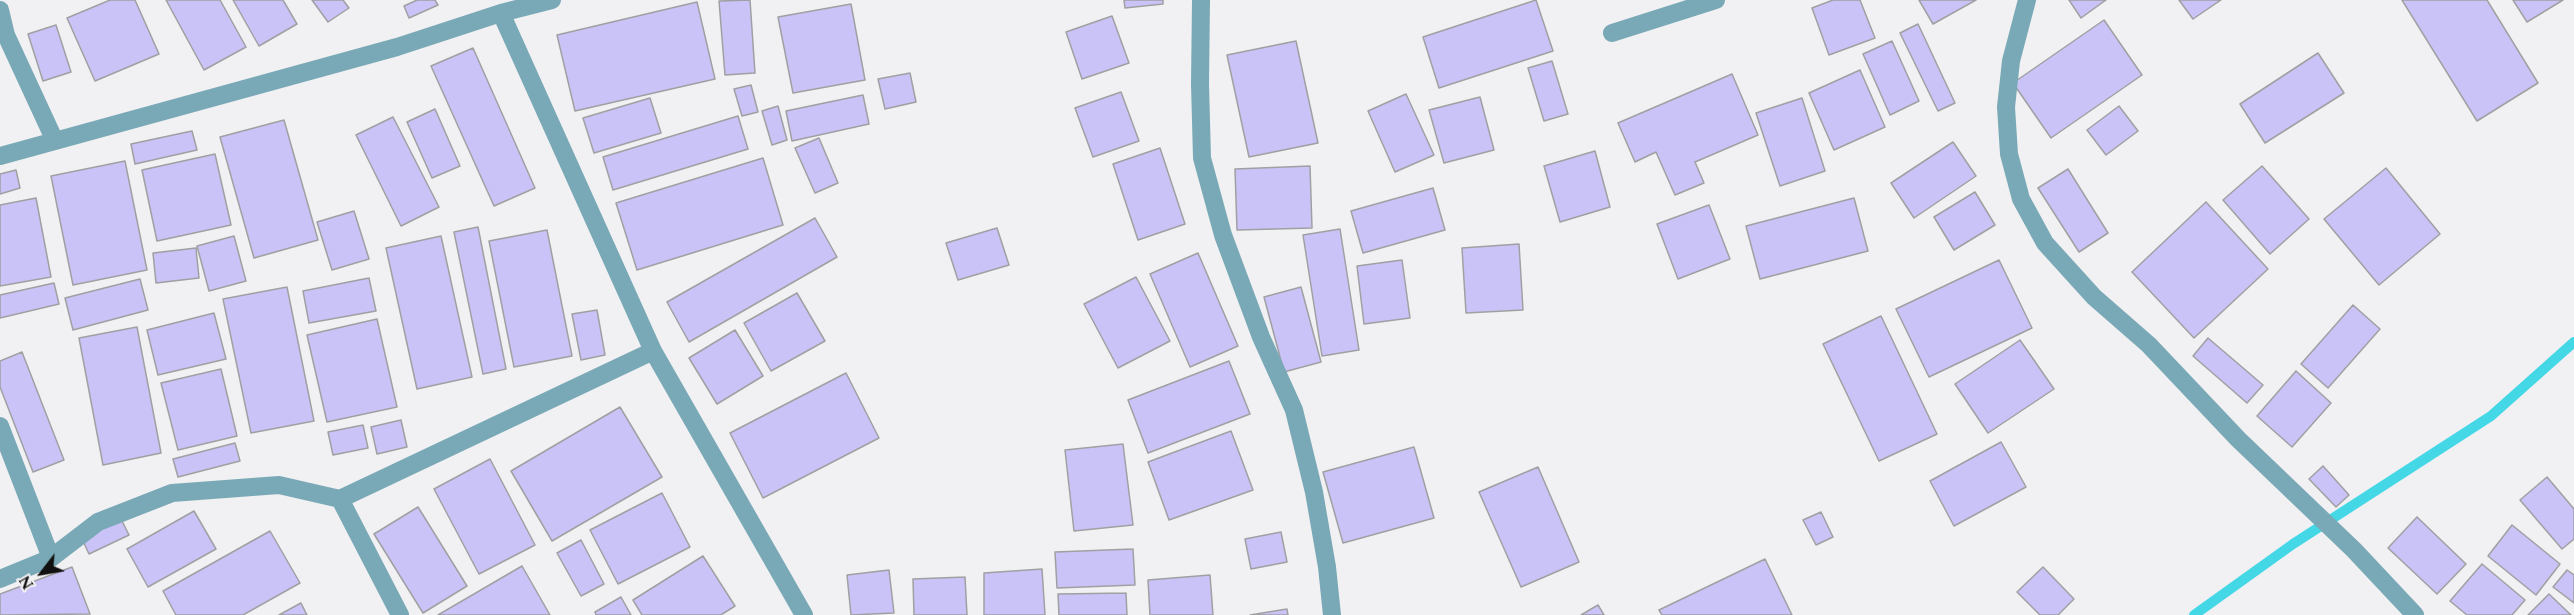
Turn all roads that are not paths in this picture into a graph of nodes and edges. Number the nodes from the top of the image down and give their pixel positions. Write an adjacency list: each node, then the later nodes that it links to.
1 (552, 0): 6 (street)
2 (1201, 0): 17 (street)
3 (1716, 0): 7 (street)
4 (2027, 0): 18 (street)
5 (0, 10): 8 (street)
6 (501, 13): 8 (street); 10 (street)
7 (1612, 33)
8 (54, 139): 9 (street)
9 (0, 156)
10 (653, 351): 12 (street); 16 (street)
11 (0, 426): 13 (street)
12 (340, 499): 13 (street); 15 (street)
13 (51, 558): 14 (street)
14 (0, 579)
15 (400, 615)
16 (804, 615)
17 (1332, 615)
18 (2415, 615)

